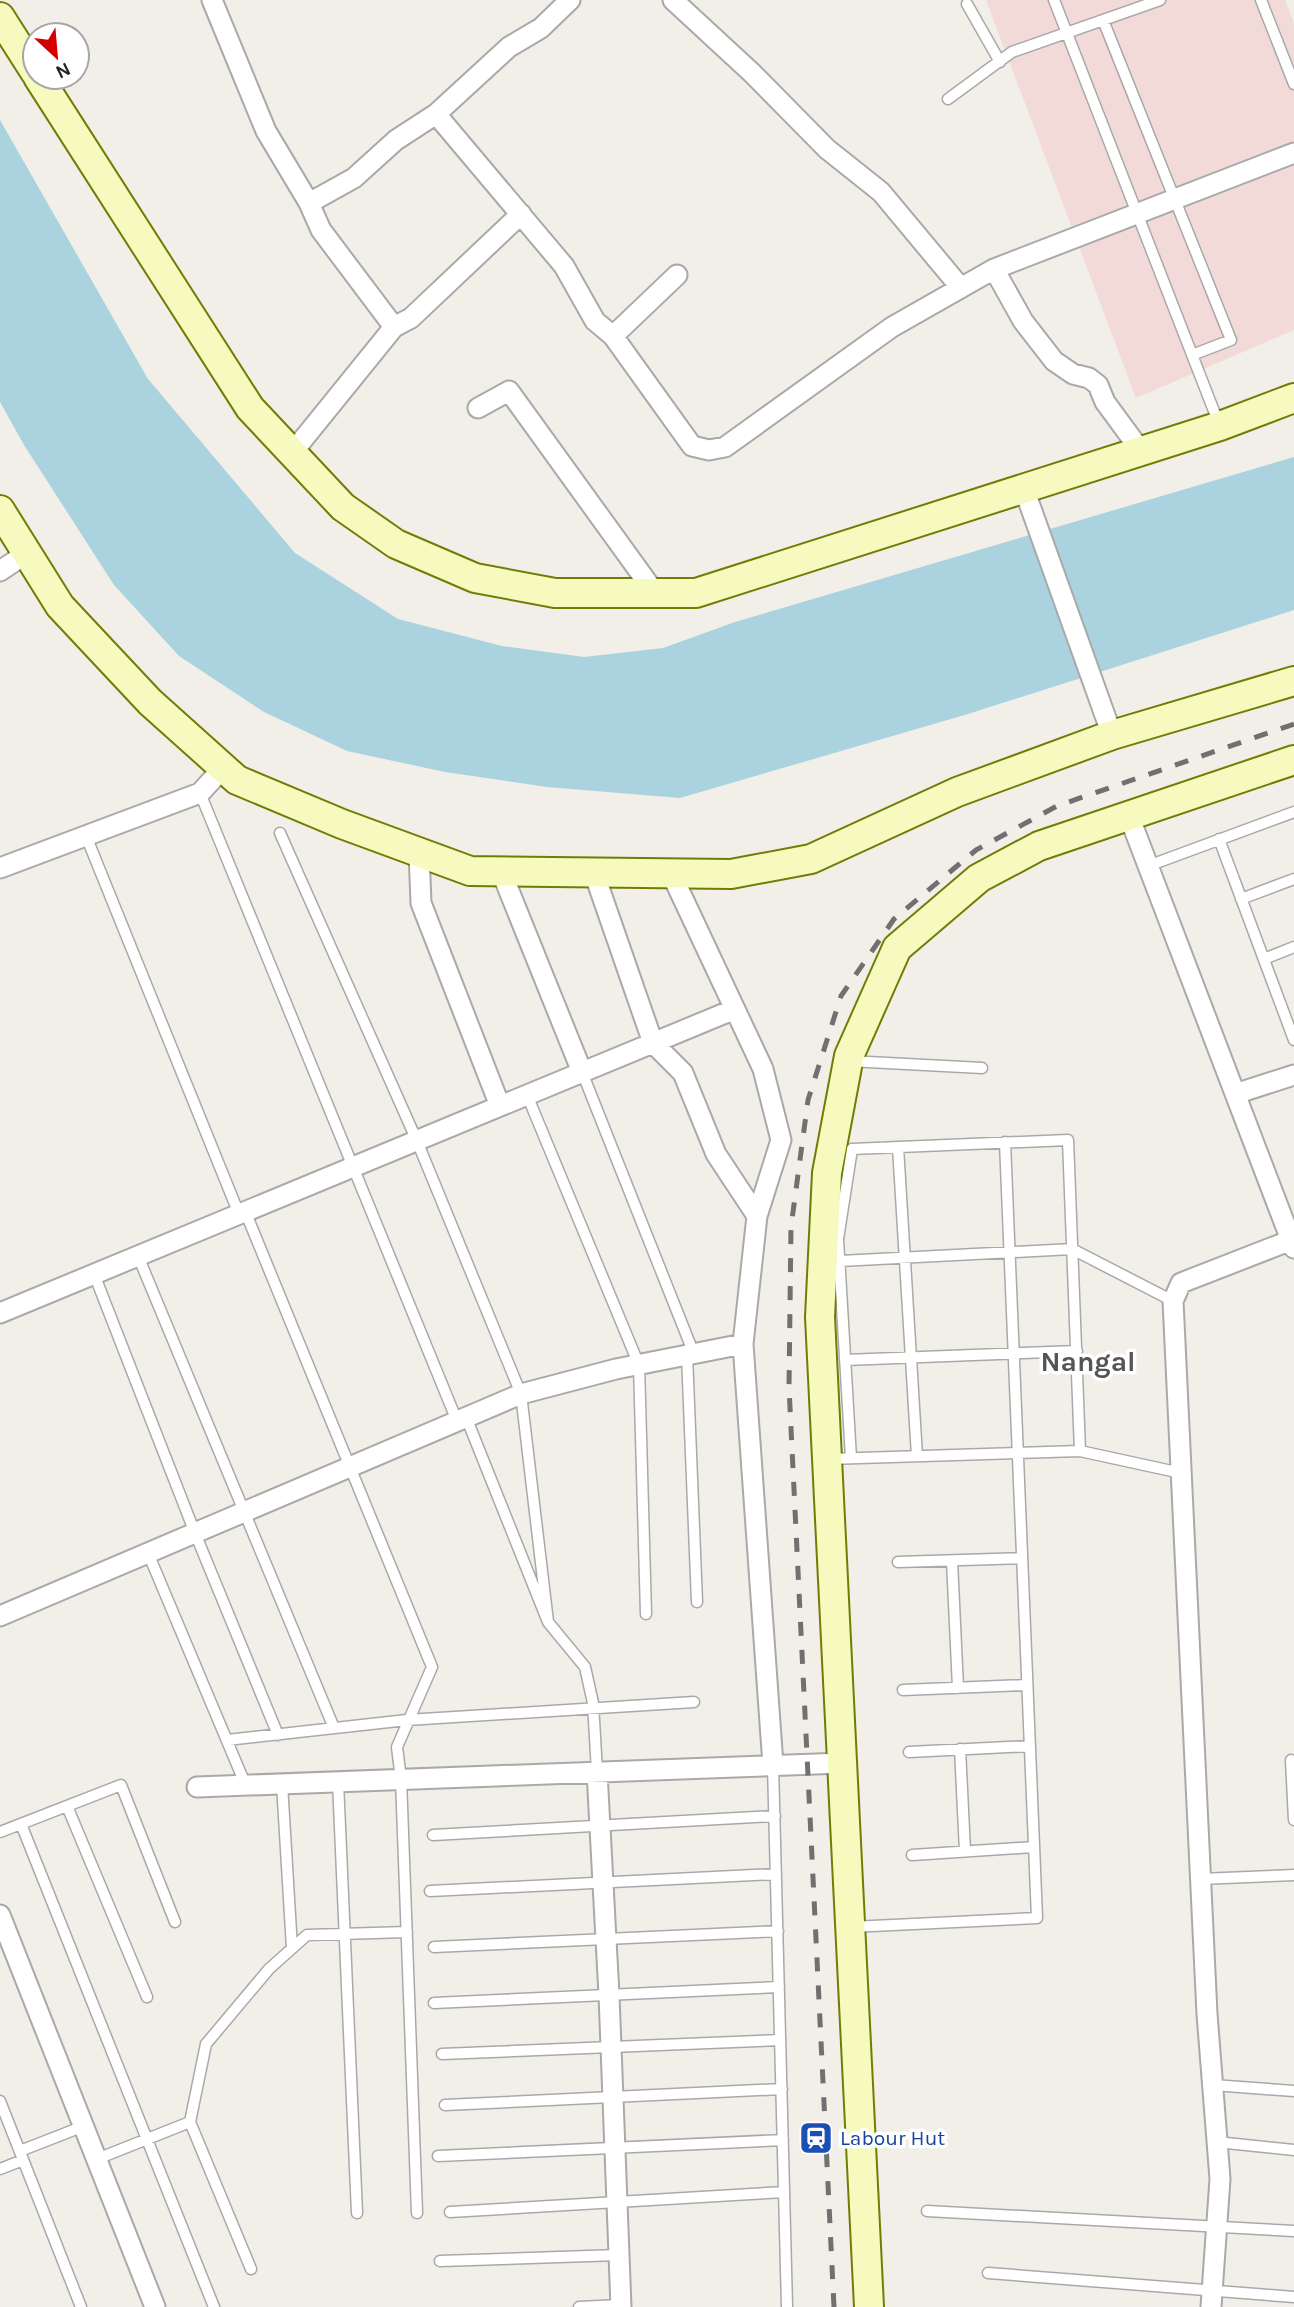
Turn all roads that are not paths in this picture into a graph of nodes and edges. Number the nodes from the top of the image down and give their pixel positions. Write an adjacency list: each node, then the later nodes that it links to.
1 (212, 0): 19 (street)
2 (570, 0): 16 (street)
3 (673, 0): 24 (street)
4 (1054, 0): 10 (lane)
5 (1160, 0): 9 (lane)
6 (1261, 0): 13 (lane)
7 (967, 4): 12 (lane)
8 (0, 17): 11 (street)
9 (1102, 20): 10 (lane); 18 (lane)
10 (1066, 33): 12 (lane); 21 (lane)
11 (21, 50)
12 (1000, 61): 15 (lane)
13 (1294, 84)
14 (47, 91): 32 (street)
15 (948, 99)
16 (436, 114): 19 (street); 20 (street)
17 (1294, 153): 18 (street)
18 (1174, 199): 21 (street); 27 (lane)
19 (309, 203): 25 (street)
20 (521, 214): 25 (street); 26 (street)
21 (1137, 214): 22 (street); 27 (lane)
22 (993, 270): 24 (street); 31 (street)
23 (677, 275): 26 (street)
24 (961, 288): 26 (street)
25 (394, 327): 32 (street)
26 (613, 336)
27 (1192, 355): 30 (lane)
28 (1294, 398): 30 (street)
29 (478, 408): 37 (street)
30 (1220, 426): 31 (street)
31 (1141, 452): 33 (street)
32 (292, 453): 37 (street)
33 (1024, 489): 37 (street); 39 (street)
34 (0, 510): 35 (street)
35 (27, 553): 36 (street); 41 (street)
36 (0, 571)
37 (655, 593)
38 (1294, 681): 39 (street)
39 (1112, 735): 53 (street)
40 (1294, 760): 44 (street)
41 (223, 768): 42 (street); 48 (street)
42 (200, 793): 46 (street); 72 (lane)
43 (1294, 812): 47 (lane)
44 (1129, 816): 49 (street); 62 (street)
45 (280, 833): 69 (lane)
46 (86, 836): 50 (street); 73 (lane)
47 (1219, 839): 49 (lane); 55 (lane)
48 (419, 852): 51 (street); 68 (street)
49 (1148, 866): 66 (street)
50 (0, 868)
51 (501, 871): 52 (street); 64 (street)
52 (594, 873): 53 (street); 61 (street)
53 (671, 873): 58 (street)
54 (1294, 879): 55 (lane)
55 (1241, 898): 57 (lane)
56 (1294, 947): 57 (lane)
57 (1264, 958): 59 (lane)
58 (735, 1009): 61 (street); 74 (street)
59 (1291, 1023): 60 (lane)
60 (1294, 1040)
61 (653, 1043): 64 (street); 74 (street)
62 (848, 1061): 63 (lane); 96 (street)
63 (982, 1068)
64 (582, 1072): 67 (street); 87 (lane)
65 (1294, 1075): 66 (street)
66 (1235, 1094): 75 (street)
67 (527, 1095): 68 (street); 90 (lane)
68 (500, 1106): 69 (street)
69 (417, 1140): 72 (street); 91 (lane)
70 (1005, 1142): 71 (lane); 76 (lane); 77 (lane)
71 (898, 1147): 79 (lane); 80 (lane)
72 (353, 1167): 73 (street); 92 (lane)
73 (242, 1213): 78 (street); 97 (lane)
74 (757, 1216): 84 (street)
75 (1293, 1242): 82 (street)
76 (1072, 1249): 77 (lane); 82 (lane); 85 (lane)
77 (1010, 1252): 79 (lane); 86 (lane)
78 (138, 1256): 81 (street); 99 (lane)
79 (905, 1258): 80 (lane); 88 (lane)
80 (840, 1261): 89 (lane)
81 (94, 1274): 83 (street); 100 (lane)
82 (1173, 1301): 98 (street)
83 (0, 1313)
84 (743, 1344): 87 (street); 123 (street)
85 (1077, 1351): 86 (lane); 93 (lane)
86 (1014, 1353): 88 (lane); 94 (lane)
87 (690, 1354): 90 (street); 105 (lane)
88 (911, 1358): 89 (lane); 95 (lane)
89 (845, 1360): 96 (lane)
90 (639, 1365): 91 (street); 106 (lane)
91 (521, 1394): 92 (street); 108 (lane)
92 (462, 1419): 97 (street); 108 (lane)
93 (1080, 1451): 94 (lane); 98 (lane)
94 (1018, 1453): 95 (lane); 102 (lane)
95 (917, 1456): 96 (lane)
96 (839, 1458): 122 (street)
97 (349, 1468): 99 (street); 114 (lane)
98 (1181, 1473): 142 (street)
99 (244, 1512): 100 (street); 115 (lane)
100 (195, 1533): 101 (street); 116 (lane)
101 (148, 1553): 107 (street); 117 (lane)
102 (1022, 1558): 103 (lane); 109 (lane)
103 (953, 1561): 104 (lane); 110 (lane)
104 (898, 1562)
105 (697, 1602)
106 (646, 1614)
107 (0, 1616)
108 (548, 1622): 113 (lane)
109 (1027, 1685): 110 (lane); 118 (lane)
110 (958, 1688): 111 (lane)
111 (903, 1690)
112 (694, 1702): 113 (lane)
113 (594, 1708): 114 (lane); 124 (lane)
114 (407, 1720): 115 (lane); 125 (lane)
115 (334, 1728): 116 (lane)
116 (278, 1735): 117 (lane)
117 (227, 1740): 128 (lane)
118 (1030, 1746): 119 (lane); 137 (lane)
119 (960, 1749): 120 (lane); 138 (lane)
120 (909, 1752)
121 (1291, 1760): 132 (lane)
122 (843, 1763): 123 (street); 147 (street)
123 (773, 1765): 124 (street); 131 (lane)
124 (597, 1772): 125 (street); 134 (street)
125 (401, 1779): 126 (street); 149 (lane)
126 (338, 1782): 127 (street); 150 (lane)
127 (282, 1784): 128 (street); 153 (lane)
128 (246, 1786): 129 (street)
129 (197, 1787)
130 (67, 1806): 133 (lane); 146 (lane); 156 (lane)
131 (775, 1816): 134 (lane); 140 (lane)
132 (1294, 1820)
133 (21, 1824): 135 (lane); 169 (lane)
134 (600, 1826): 136 (lane); 143 (street)
135 (0, 1832)
136 (433, 1835)
137 (1034, 1847): 138 (lane); 147 (lane)
138 (964, 1851): 139 (lane)
139 (912, 1855)
140 (776, 1874): 143 (lane); 148 (lane)
141 (1294, 1875): 142 (lane)
142 (1200, 1880): 161 (street)
143 (603, 1883): 144 (lane); 151 (street)
144 (429, 1891)
145 (0, 1915): 168 (street)
146 (174, 1922)
147 (851, 1927): 198 (street)
148 (778, 1931): 151 (lane); 154 (lane)
149 (407, 1932): 150 (lane); 183 (lane)
150 (345, 1934): 153 (lane); 182 (lane)
151 (606, 1939): 152 (lane); 155 (street)
152 (434, 1947)
153 (292, 1948): 167 (lane)
154 (779, 1987): 155 (lane); 158 (lane)
155 (609, 1995): 157 (lane); 159 (street)
156 (146, 1997)
157 (434, 2003)
158 (780, 2040): 159 (lane); 162 (lane)
159 (609, 2047): 160 (lane); 164 (street)
160 (442, 2054)
161 (1213, 2085): 163 (lane); 171 (street)
162 (782, 2089): 164 (lane); 170 (lane)
163 (1294, 2091)
164 (611, 2098): 166 (lane); 172 (street)
165 (0, 2101): 174 (lane)
166 (445, 2105)
167 (190, 2122): 169 (lane); 188 (lane)
168 (84, 2126): 174 (lane); 176 (street)
169 (148, 2139): 176 (lane); 195 (lane)
170 (783, 2140): 172 (lane); 178 (lane)
171 (1217, 2142): 173 (lane); 184 (street)
172 (614, 2148): 175 (lane); 179 (street)
173 (1294, 2150)
174 (21, 2156): 177 (lane); 194 (lane)
175 (439, 2156)
176 (97, 2159): 192 (street)
177 (0, 2169)
178 (784, 2192): 179 (lane); 197 (lane)
179 (616, 2203): 181 (lane); 186 (street)
180 (926, 2211): 184 (lane)
181 (450, 2212)
182 (358, 2213)
183 (417, 2213)
184 (1217, 2227): 185 (lane); 191 (street)
185 (1294, 2231)
186 (618, 2255): 187 (lane); 193 (street)
187 (440, 2261)
188 (251, 2269)
189 (988, 2273): 191 (lane)
190 (1294, 2297): 191 (lane)
191 (1212, 2299)
192 (151, 2306)
193 (621, 2306): 196 (lane)
194 (81, 2307)
195 (214, 2307)
196 (579, 2307)
197 (787, 2307)
198 (869, 2307)

